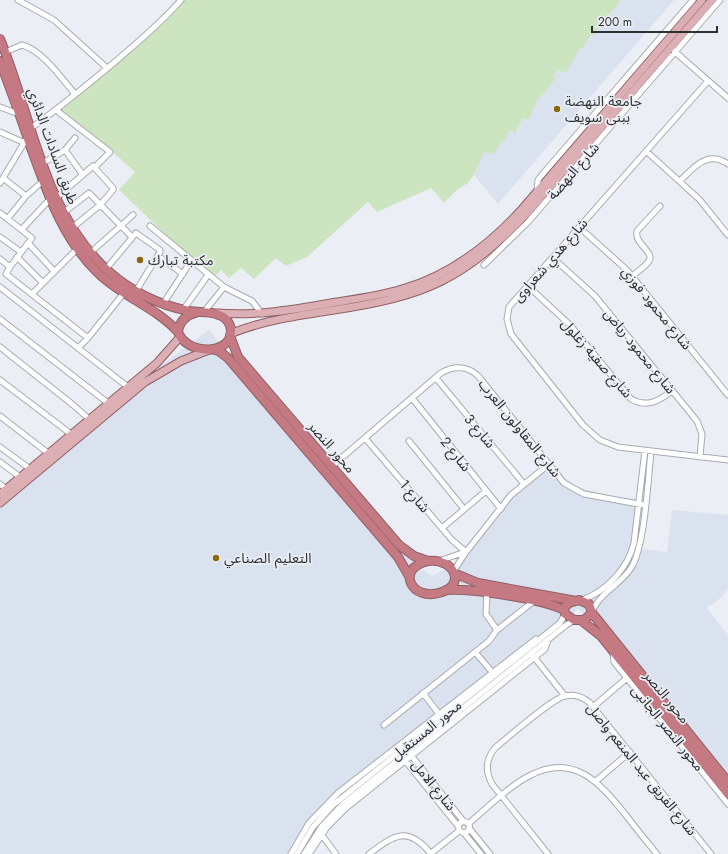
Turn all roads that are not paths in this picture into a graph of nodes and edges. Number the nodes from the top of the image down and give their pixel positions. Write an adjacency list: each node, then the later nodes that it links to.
1 (18, 0): 11 (street)
2 (181, 0): 11 (street)
3 (693, 0): 12 (street)
4 (702, 0): 12 (main road)
5 (712, 0): 8 (main road)
6 (720, 0): 8 (street, شارع النهضة)
7 (0, 38): 9 (highway, طريق السادات الدائري)
8 (673, 50): 13 (street); 28 (main road); 47 (street, شارع النهضة)
9 (6, 52): 10 (highway, طريق السادات الدائري); 14 (street)
10 (3, 62): 18 (highway, طريق السادات الدائري); 19 (highway, طريق السادات الدائري)
11 (107, 68): 14 (street)
12 (632, 76): 28 (main road); 33 (street)
13 (708, 81): 15 (street); 24 (street, شارع هدي شعراوى)
14 (75, 94): 17 (street)
15 (728, 98)
16 (0, 107): 18 (street)
17 (56, 110): 19 (street); 27 (street)
18 (20, 114): 22 (highway, طريق السادات الدائري)
19 (31, 128): 25 (highway, طريق السادات الدائري)
20 (0, 132): 22 (street)
21 (75, 138): 23 (street)
22 (26, 140): 30 (highway, طريق السادات الدائري); 31 (street)
23 (65, 150): 25 (street); 29 (street)
24 (646, 152): 32 (street); 44 (street, شارع هدي شعراوى)
25 (44, 163): 35 (highway, طريق السادات الدائري)
26 (728, 164): 32 (street)
27 (95, 167): 29 (street); 36 (street)
28 (559, 171): 33 (main road); 47 (main road)
29 (83, 175): 35 (street)
30 (43, 180): 34 (street); 35 (highway, طريق السادات الدائري)
31 (1, 181): 34 (street)
32 (680, 181): 48 (street)
33 (537, 191): 81 (main road)
34 (26, 196): 41 (street)
35 (53, 198): 39 (highway, طريق السادات الدائري); 46 (street); 52 (highway, طريق السادات الدائري)
36 (100, 205): 39 (street); 42 (street); 45 (street)
37 (660, 206): 66 (street)
38 (0, 213): 41 (street)
39 (63, 213): 45 (highway, طريق السادات الدائري)
40 (133, 215): 42 (street)
41 (8, 218): 46 (street)
42 (121, 226): 50 (street); 54 (street)
43 (150, 226): 59 (street)
44 (580, 227): 57 (street, شارع هدي شعراوى); 66 (street, شارع محمود فوزي)
45 (72, 228): 54 (highway, طريق السادات الدائري)
46 (22, 229): 51 (street)
47 (511, 235): 60 (street, شارع النهضة); 84 (main road)
48 (728, 235)
49 (0, 237): 53 (street)
50 (132, 237): 55 (street); 62 (street)
51 (28, 243): 53 (street); 63 (street)
52 (76, 249): 63 (street); 73 (highway, طريق السادات الدائري)
53 (21, 252): 56 (street)
54 (90, 253): 62 (highway, طريق السادات الدائري)
55 (158, 256): 64 (street); 71 (street)
56 (17, 258): 61 (street); 67 (street)
57 (553, 258): 68 (street, شارع هدي شعراوى); 94 (street, شارع محمود رياض)
58 (0, 259): 61 (street)
59 (191, 261): 64 (street); 65 (street)
60 (484, 265)
61 (10, 266): 72 (street)
62 (106, 269): 71 (highway, طريق السادات الدائري)
63 (54, 271): 67 (street)
64 (183, 274): 75 (street)
65 (208, 275): 70 (street); 77 (street)
66 (632, 276): 95 (street, شارع محمود فوزي)
67 (43, 282): 72 (street)
68 (528, 286): 94 (street, شارع صفية زغلول); 104 (street, شارع هدي شعراوى)
69 (0, 287): 87 (street)
70 (224, 287): 78 (street); 81 (street)
71 (136, 291): 74 (highway, طريق السادات الدائري)
72 (32, 294): 85 (street)
73 (123, 294): 76 (highway, طريق السادات الدائري); 85 (street)
74 (154, 300): 75 (highway, طريق السادات الدائري); 76 (highway)
75 (163, 304): 77 (highway, طريق السادات الدائري)
76 (150, 309): 83 (highway, طريق السادات الدائري)
77 (183, 310): 79 (highway, طريق السادات الدائري)
78 (204, 312): 79 (highway); 80 (highway)
79 (195, 313): 83 (highway)
80 (213, 313): 81 (main road); 84 (highway)
81 (262, 314)
82 (0, 319): 97 (street)
83 (179, 335): 88 (highway); 89 (main road)
84 (230, 335): 88 (highway); 110 (highway, محور النصر)
85 (88, 338): 87 (street)
86 (0, 347): 99 (street)
87 (78, 348): 93 (street)
88 (211, 349): 90 (main road); 128 (highway, محور النصر)
89 (156, 363): 90 (main road); 93 (main road)
90 (163, 371): 118 (main road)
91 (436, 378): 96 (street, شارع المقاولون العرب); 109 (street, شارع المقاولون العرب); 114 (street, شارع 3)
92 (0, 380): 100 (street)
93 (128, 387): 97 (main road)
94 (672, 391): 106 (street, شارع محمود رياض)
95 (728, 395)
96 (412, 398): 101 (street, شارع المقاولون العرب); 116 (street, شارع 2)
97 (108, 403): 99 (main road)
98 (0, 416): 105 (street)
99 (89, 420): 100 (main road)
100 (71, 434): 105 (main road)
101 (366, 438): 110 (street, شارع المقاولون العرب); 123 (street, شارع 1)
102 (409, 441): 121 (street)
103 (0, 446): 111 (street)
104 (648, 451): 106 (street, شارع هدي شعراوى); 119 (street); 120 (street)
105 (48, 454): 111 (main road)
106 (700, 457): 107 (street, شارع هدي شعراوى)
107 (728, 460)
108 (0, 462): 112 (street)
109 (548, 465): 114 (street); 119 (street, شارع المقاولون العرب)
110 (332, 466): 125 (highway, محور النصر)
111 (30, 469): 112 (main road)
112 (20, 477): 115 (main road)
113 (0, 484): 115 (street)
114 (524, 484): 122 (street)
115 (6, 489): 117 (main road)
116 (486, 491): 121 (street); 122 (street, شارع 2)
117 (0, 494)
118 (0, 503)
119 (638, 504): 120 (street, شارع المقاولون العرب); 132 (street)
120 (644, 505): 134 (street)
121 (464, 509): 123 (street)
122 (501, 509): 124 (street)
123 (442, 528): 124 (street, شارع 1)
124 (466, 552): 126 (street); 127 (street)
125 (428, 561): 126 (highway); 128 (highway)
126 (438, 561): 127 (highway)
127 (454, 572): 129 (highway); 132 (highway)
128 (409, 576): 129 (highway)
129 (446, 590): 130 (highway)
130 (487, 593): 131 (highway); 137 (street)
131 (534, 601): 133 (highway); 137 (street)
132 (579, 601): 133 (highway); 134 (highway)
133 (564, 612): 135 (highway); 138 (street, محور المستقبل)
134 (592, 612): 135 (highway); 136 (highway, محور النصر)
135 (578, 620): 136 (highway, محور النصر); 138 (street, محور المستقبل)
136 (597, 626): 139 (highway, محور النصر); 153 (highway, محور النصر)
137 (497, 630): 140 (street)
138 (546, 638): 141 (street); 142 (street, محور المستقبل); 150 (street, محور المستقبل)
139 (614, 651): 144 (street, محور النصر الجانبى); 153 (highway, محور النصر)
140 (475, 652): 143 (street); 145 (street)
141 (534, 657): 146 (street); 150 (street)
142 (498, 670): 143 (street); 150 (street, محور المستقبل)
143 (492, 672): 148 (street)
144 (627, 678): 147 (street); 158 (street, محور النصر الجانبى)
145 (423, 693): 148 (street); 149 (street)
146 (565, 696): 147 (street, شارع الفريق عبد المنعم واصل); 157 (street)
147 (593, 707): 151 (street, شارع الفريق عبد المنعم واصل)
148 (439, 714): 152 (street)
149 (384, 725)
150 (408, 752): 152 (street, محور المستقبل); 152 (street); 159 (street, شارع الامل)
151 (630, 752): 154 (street); 173 (street, شارع الفريق عبد المنعم واصل)
152 (398, 755): 160 (street, شارع الامل); 161 (street); 162 (street); 163 (street, محور المستقبل); 164 (street, محور المستقبل)
153 (703, 758): 155 (highway, محور النصر); 156 (highway, محور النصر)
154 (596, 781): 157 (street); 172 (street)
155 (728, 782)
156 (728, 794)
157 (502, 796): 159 (street); 171 (street)
158 (728, 804)
159 (467, 825): 160 (street); 160 (street); 170 (street, شارع الامل)
160 (460, 830): 168 (street); 169 (street, شارع الامل)
161 (321, 834): 165 (street); 166 (street)
162 (291, 854)
163 (297, 854)
164 (304, 854)
165 (309, 854)
166 (336, 854)
167 (369, 854): 168 (street)
168 (431, 854)
169 (481, 854)
170 (490, 854)
171 (548, 854)
172 (657, 854)
173 (711, 854)

